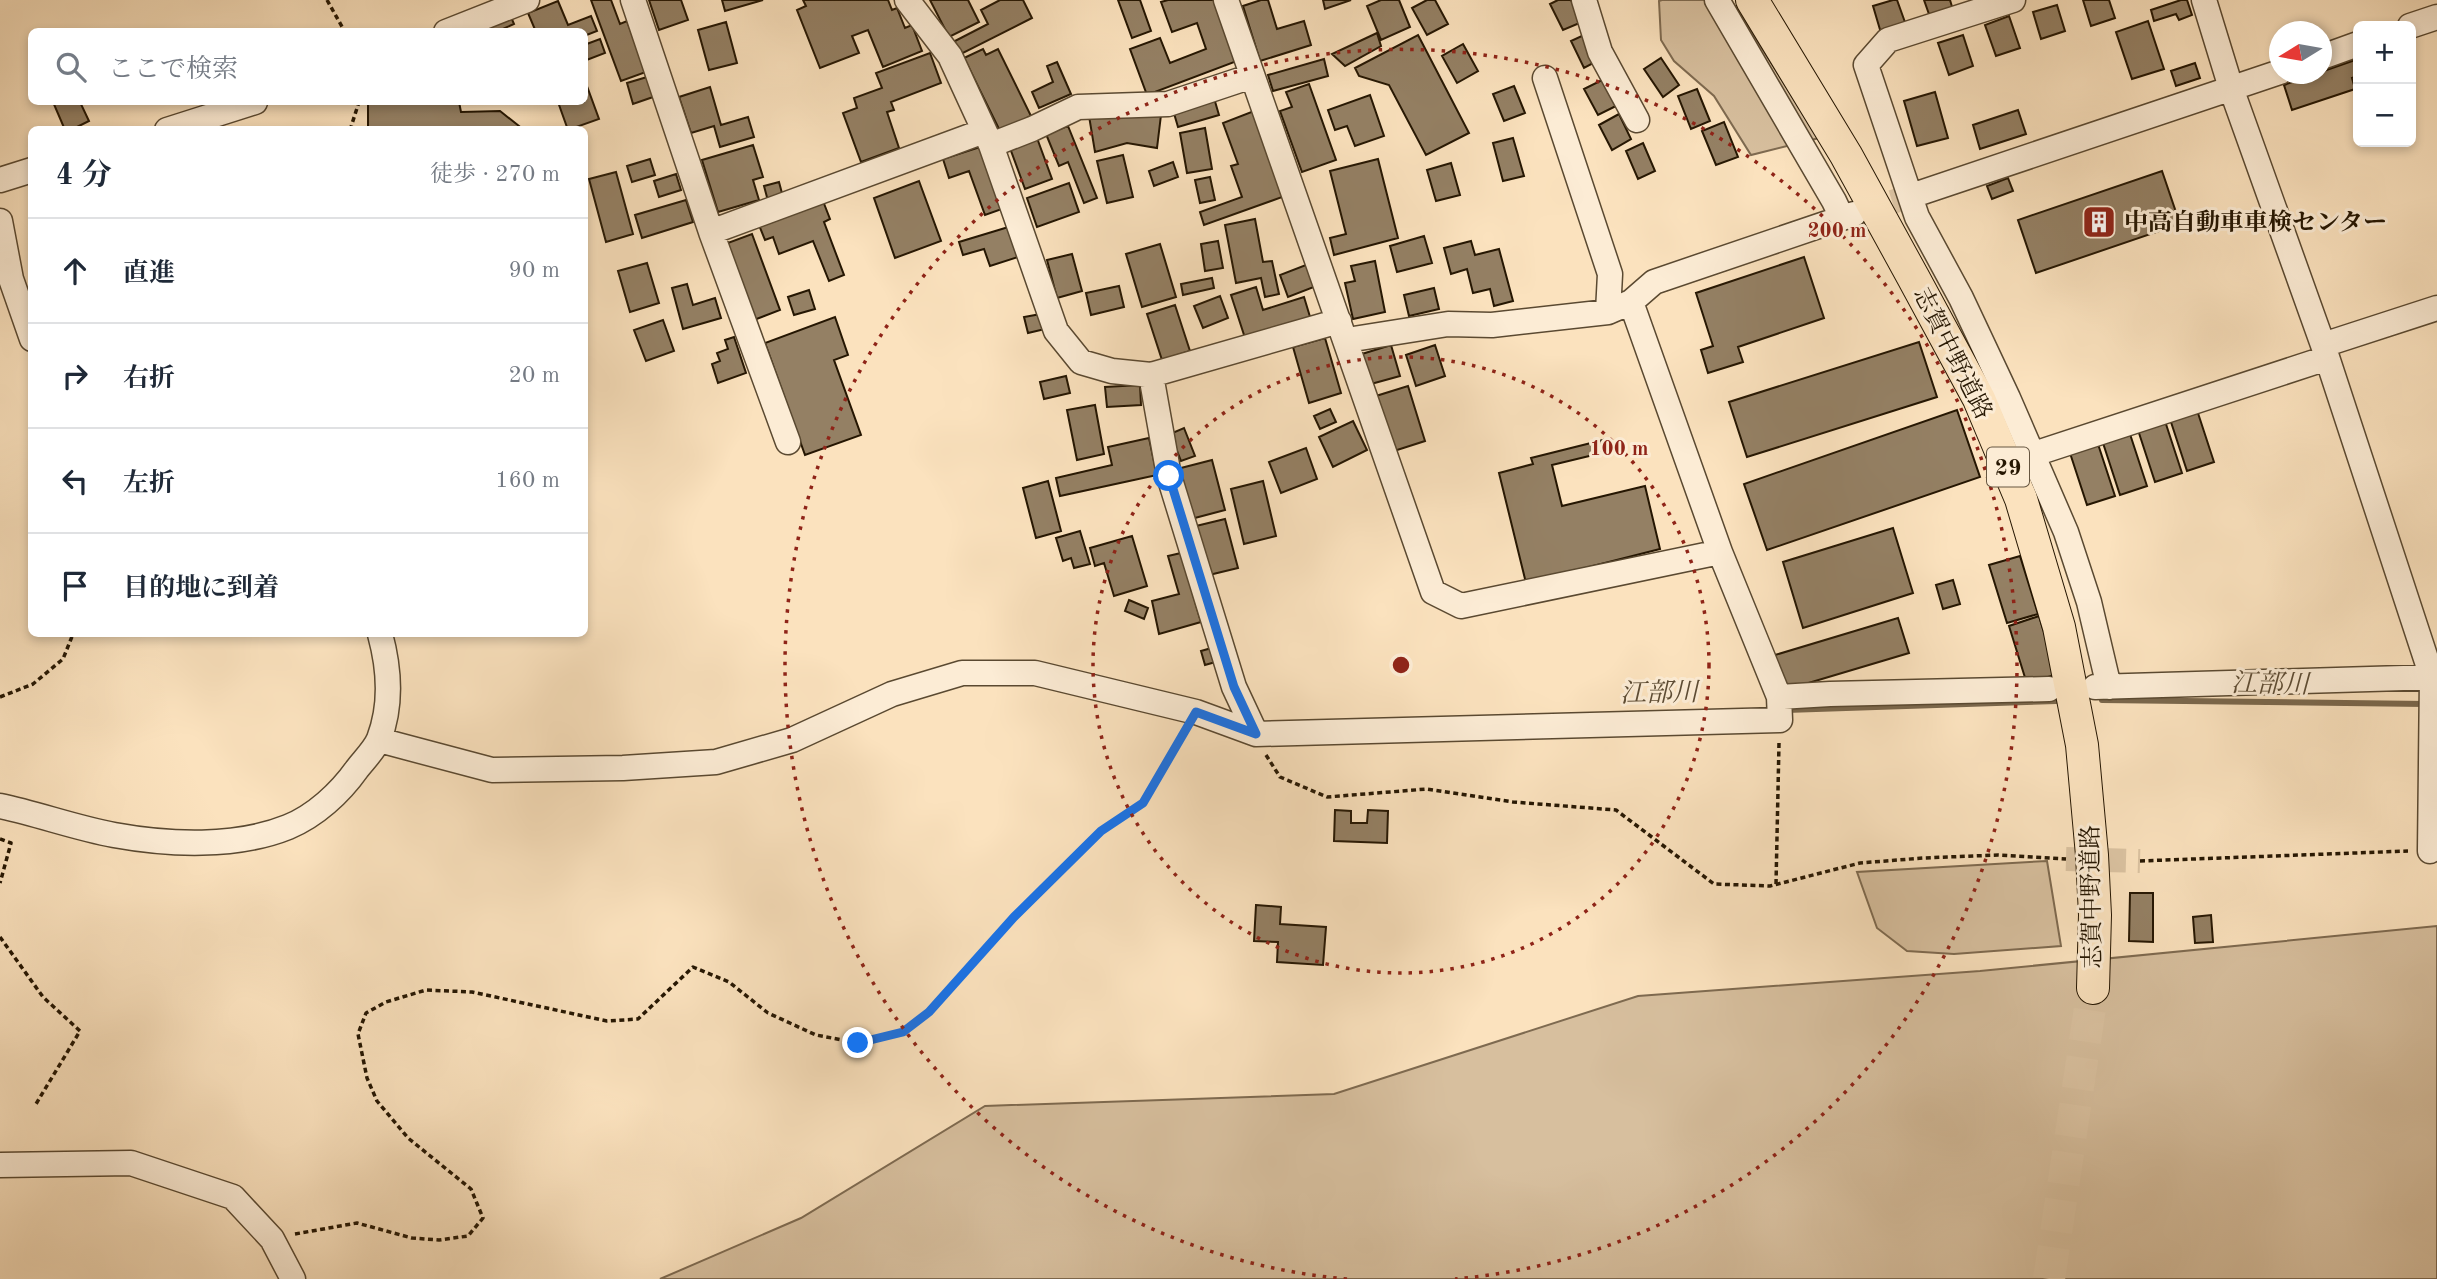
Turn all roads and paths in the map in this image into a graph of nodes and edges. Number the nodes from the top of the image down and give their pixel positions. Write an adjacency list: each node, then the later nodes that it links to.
1 (327, 0): 13 (path)
2 (527, 0): 14 (street)
3 (633, 0): 31 (street)
4 (906, 0): 26 (street)
5 (1226, 0): 17 (street)
6 (1584, 0): 23 (street)
7 (1717, 0): 32 (street)
8 (1752, 0): 59 (main road, 志賀中野道路 / 29)
9 (2013, 0): 29 (street)
10 (2204, 0): 20 (street)
11 (2437, 17): 12 (street)
12 (2416, 24)
13 (343, 28)
14 (456, 28)
15 (2353, 46): 16 (street)
16 (2332, 53)
17 (1252, 76): 26 (street); 36 (street)
18 (2269, 76): 20 (street)
19 (1545, 78): 34 (street)
20 (2231, 88): 29 (street); 37 (street)
21 (246, 105): 24 (street)
22 (358, 105): 25 (path)
23 (1637, 120)
24 (180, 126)
25 (352, 126)
26 (987, 138): 31 (street); 38 (street)
27 (28, 171): 28 (street)
28 (0, 180)
29 (1911, 196): 40 (street)
30 (0, 221): 35 (street)
31 (711, 232): 39 (street)
32 (1631, 302): 34 (street); 41 (street)
33 (2437, 308): 37 (street)
34 (1608, 312): 36 (street)
35 (28, 327)
36 (1343, 330): 38 (street); 41 (street)
37 (2325, 352): 40 (street); 44 (street)
38 (1151, 375): 49 (street)
39 (788, 442)
40 (2034, 454): 44 (street)
41 (1720, 552): 47 (street)
42 (72, 637): 46 (path)
43 (381, 637): 50 (street)
44 (2434, 677): 53 (street)
45 (2049, 689): 47 (street)
46 (0, 696)
47 (1779, 708): 49 (street); 57 (path)
48 (1196, 712): 49 (street); 50 (street); 62 (path)
49 (1254, 733): 57 (path)
50 (379, 740): 51 (street)
51 (0, 806)
52 (0, 839): 56 (path)
53 (2430, 851): 55 (path)
54 (2066, 859): 57 (path)
55 (2140, 861)
56 (0, 883)
57 (1776, 884)
58 (0, 937): 60 (path)
59 (2092, 989)
60 (36, 1104)
61 (0, 1165): 62 (street)
62 (272, 1239): 63 (street)
63 (293, 1279)

